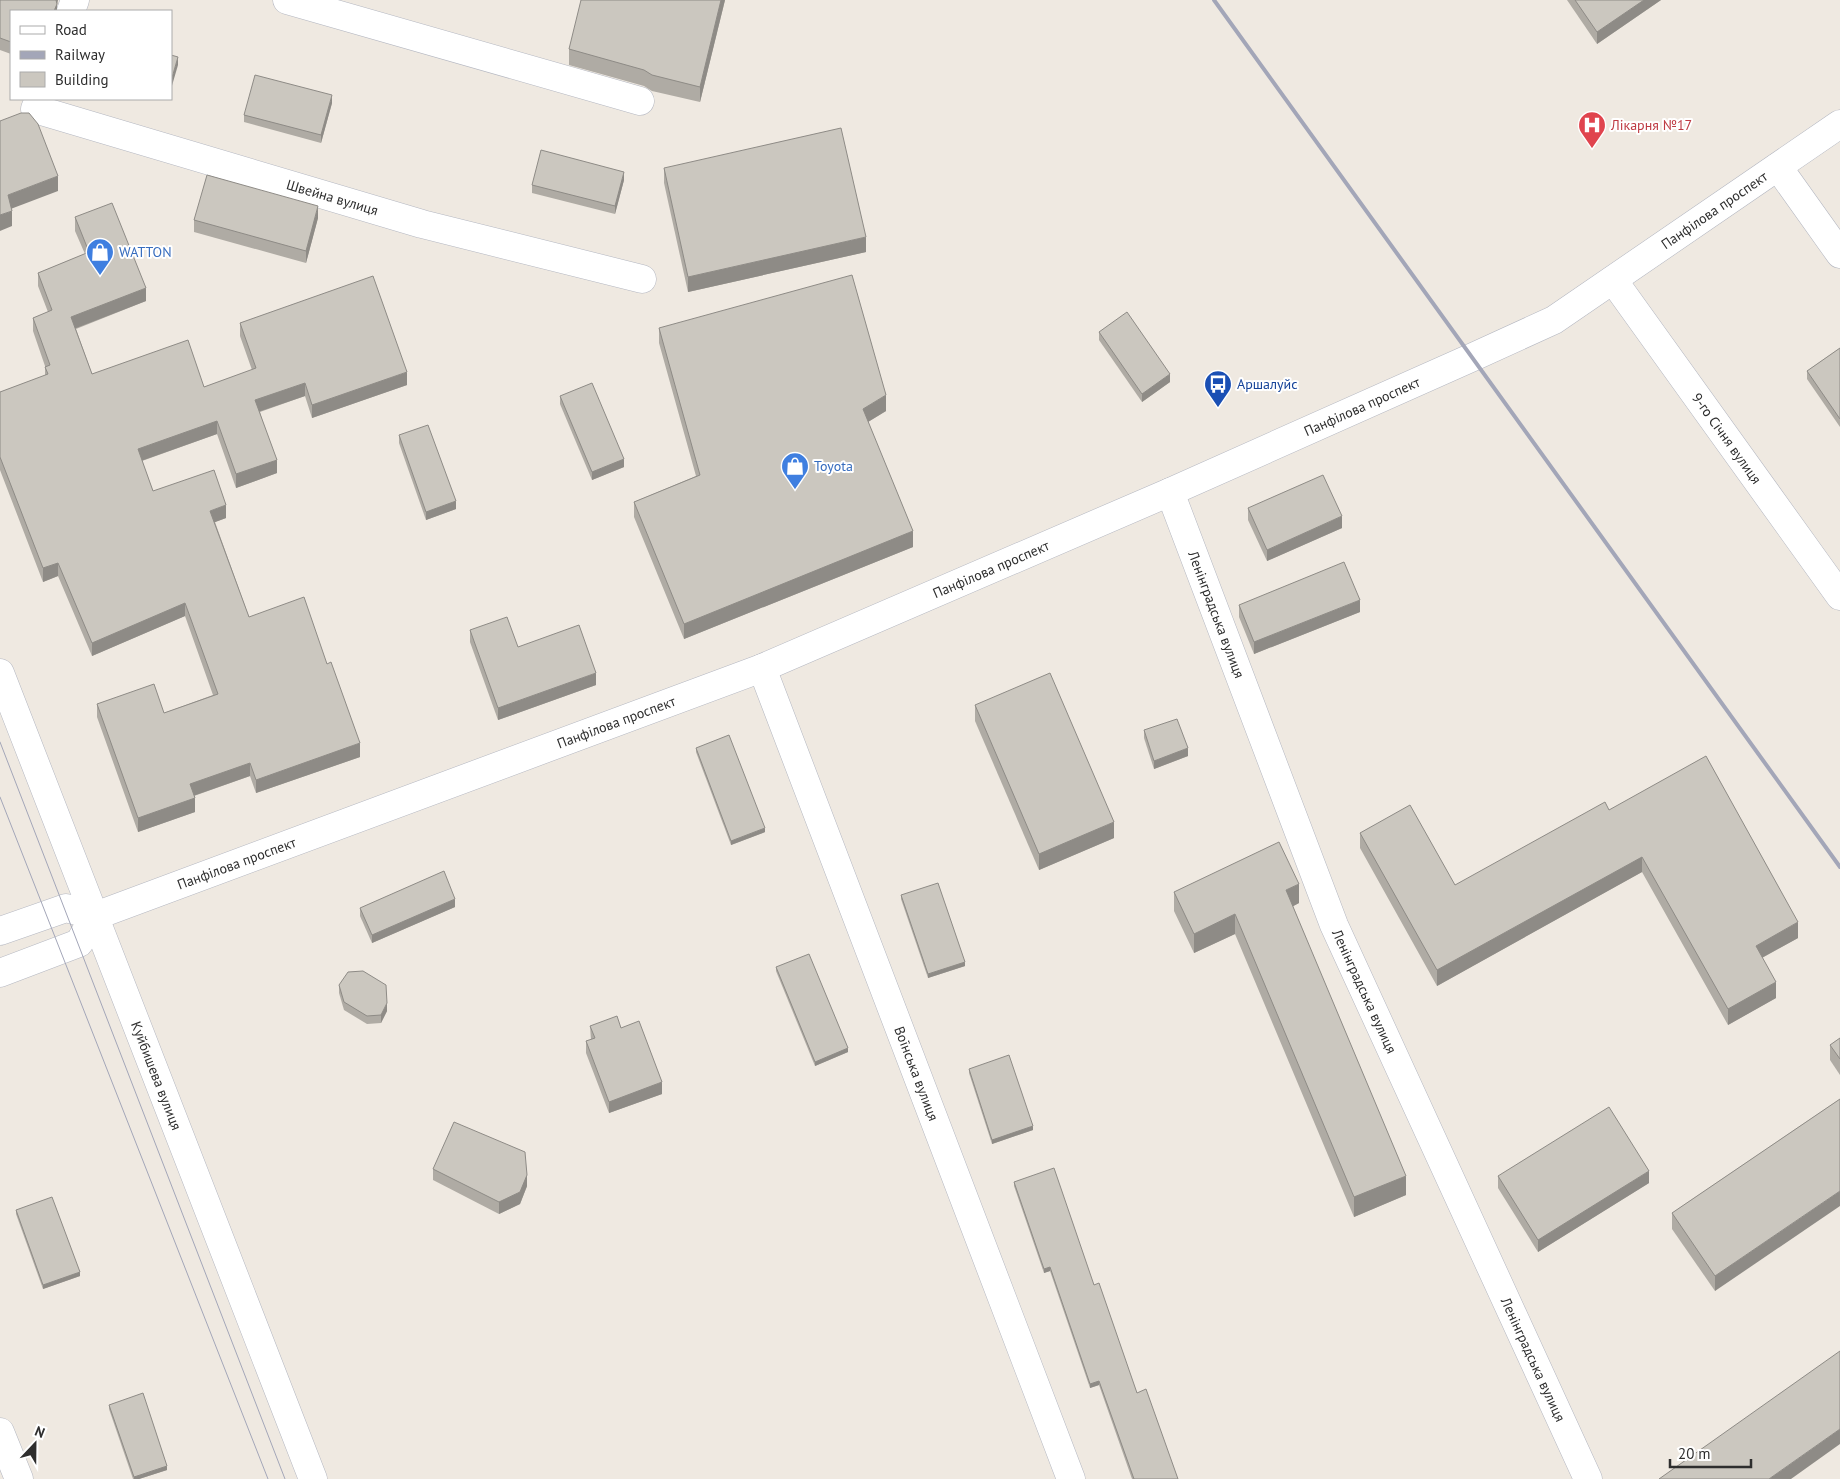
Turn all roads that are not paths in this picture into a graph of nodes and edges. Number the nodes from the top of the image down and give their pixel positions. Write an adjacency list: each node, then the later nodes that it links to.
1 (287, 0): 3 (street)
2 (39, 100): 7 (street, Швейна вулиця)
3 (640, 101)
4 (1840, 124): 5 (street, Панфілова проспект)
5 (1778, 167): 6 (street); 8 (street, Панфілова проспект)
6 (1840, 254)
7 (642, 279)
8 (1613, 280): 9 (street, Панфілова проспект); 10 (street, 9-го Січня вулиця)
9 (1170, 492): 11 (street, Панфілова проспект); 20 (street, Ленінградська вулиця)
10 (1840, 596)
11 (762, 668): 13 (street, Панфілова проспект); 19 (street, Воїнська вулиця)
12 (0, 673): 13 (street, Куйбишева вулиця)
13 (95, 916): 14 (street); 15 (street); 18 (street, Куйбишева вулиця)
14 (0, 931)
15 (0, 973)
16 (0, 1432): 17 (street)
17 (19, 1479)
18 (313, 1479)
19 (1071, 1479)
20 (1588, 1479)

